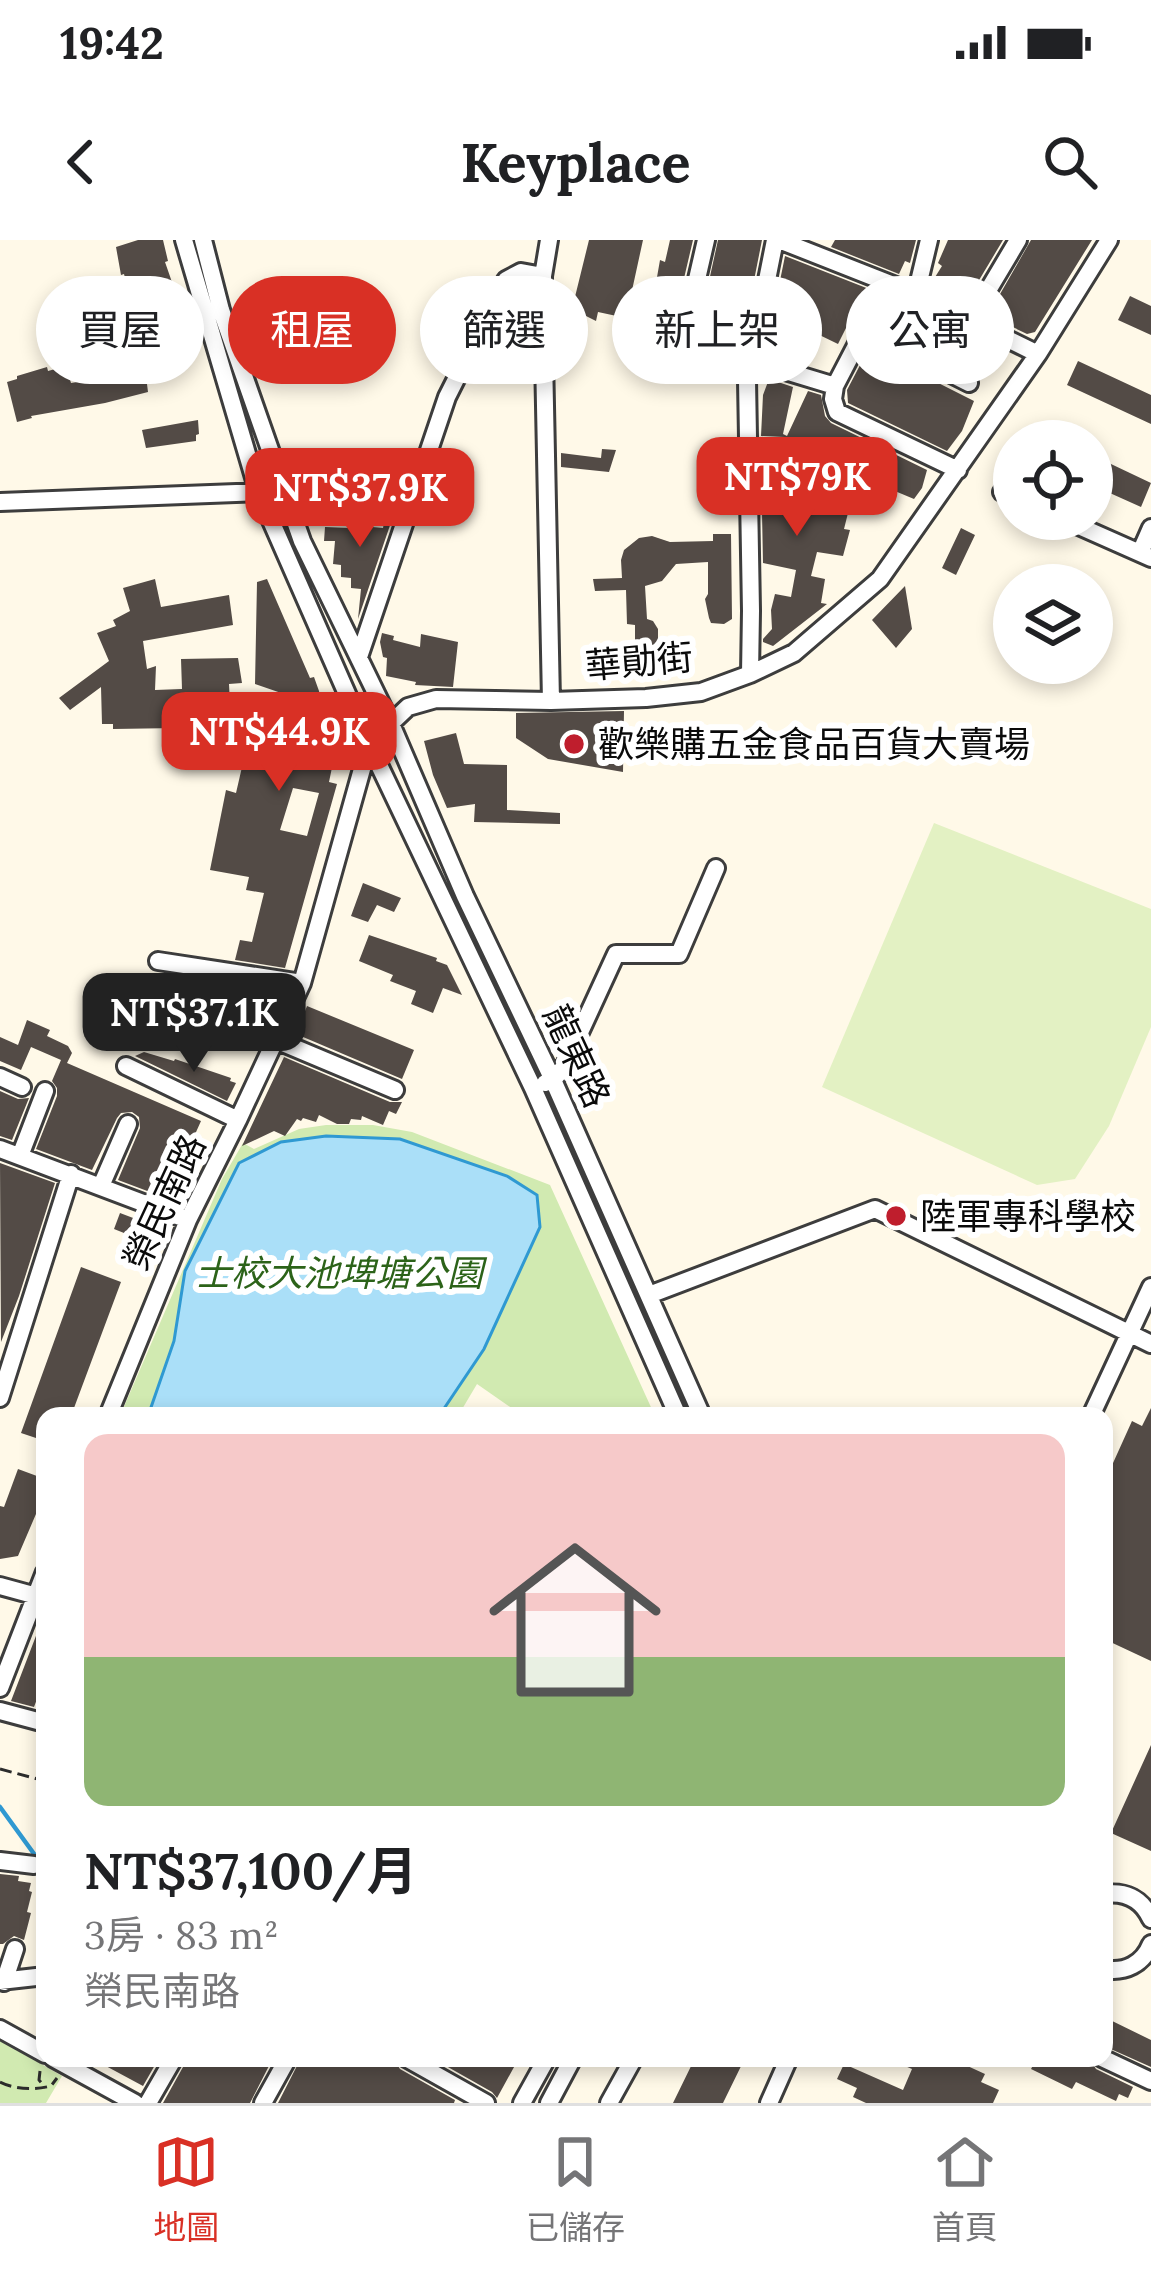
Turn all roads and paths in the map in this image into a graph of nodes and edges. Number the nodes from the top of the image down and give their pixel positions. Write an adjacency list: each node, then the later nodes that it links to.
1 (184, 240): 16 (street)
2 (202, 240): 16 (street)
3 (549, 240): 10 (street)
4 (706, 240): 11 (street)
5 (777, 240): 12 (street); 13 (street)
6 (929, 240): 14 (street)
7 (1018, 240): 15 (street)
8 (1109, 240): 18 (street, 華勛街)
9 (514, 276): 10 (street)
10 (543, 276)
11 (698, 276)
12 (769, 276)
13 (870, 276)
14 (920, 276)
15 (996, 276)
16 (212, 312): 28 (street); 29 (street)
17 (1014, 342): 18 (street)
18 (1038, 354): 27 (street, 華勛街)
19 (846, 365): 24 (street)
20 (822, 382): 24 (street)
21 (454, 384): 34 (street)
22 (545, 384): 36 (street)
23 (747, 384): 25 (street)
24 (835, 386): 27 (street)
25 (748, 449): 26 (street); 35 (street)
26 (824, 450)
27 (958, 470): 35 (street, 華勛街)
28 (258, 491): 29 (street); 30 (street); 38 (street)
29 (284, 494): 34 (street)
30 (0, 502)
31 (1151, 528): 33 (street)
32 (1111, 540): 33 (street)
33 (1145, 555)
34 (359, 657): 37 (street)
35 (750, 674): 36 (street, 華勛街)
36 (551, 701): 37 (street, 華勛街)
37 (391, 724): 38 (street); 45 (street, 龍東路)
38 (369, 744): 41 (street, 榮民南路); 47 (street, 龍東路)
39 (716, 868): 45 (street)
40 (158, 961): 41 (street)
41 (302, 983): 42 (street, 榮民南路)
42 (276, 1040): 48 (street); 50 (street, 榮民南路)
43 (126, 1066): 50 (street)
44 (0, 1077): 46 (street)
45 (553, 1080): 47 (street); 58 (street, 龍東路)
46 (22, 1087)
47 (532, 1088): 63 (street, 龍東路)
48 (395, 1090)
49 (45, 1091): 53 (street)
50 (238, 1120): 56 (street, 榮民南路)
51 (128, 1124): 55 (street)
52 (0, 1149): 53 (street)
53 (20, 1156): 54 (street)
54 (71, 1174): 55 (street); 61 (street)
55 (101, 1186): 56 (street)
56 (188, 1220): 62 (street, 榮民南路)
57 (1151, 1287): 59 (street)
58 (649, 1295): 59 (street); 64 (street, 龍東路)
59 (1129, 1334): 60 (street); 65 (street)
60 (1151, 1344)
61 (0, 1398)
62 (112, 1407)
63 (673, 1407)
64 (698, 1407)
65 (1095, 1407)
66 (0, 1586): 67 (street)
67 (36, 1597)
68 (36, 1607): 69 (street)
69 (0, 1688)
70 (0, 1711): 71 (street)
71 (36, 1721)
72 (0, 1769): 73 (path)
73 (36, 1778)
74 (0, 1861): 75 (street)
75 (34, 1865)
76 (1113, 1893): 77 (street)
77 (1151, 1919)
78 (1151, 1944): 80 (street)
79 (15, 1949): 82 (street)
80 (1113, 1969)
81 (36, 1977): 82 (street)
82 (2, 1982)
83 (0, 2029): 84 (street)
84 (36, 2053)
85 (1113, 2063): 96 (street)
86 (44, 2067): 98 (path)
87 (60, 2067): 99 (street)
88 (169, 2067): 100 (street)
89 (283, 2067): 101 (street)
90 (422, 2067): 102 (street)
91 (542, 2067): 103 (street)
92 (568, 2067): 104 (street)
93 (629, 2067): 105 (street)
94 (785, 2067): 106 (street)
95 (57, 2078): 98 (path)
96 (1151, 2081)
97 (0, 2082): 98 (path)
98 (46, 2088)
99 (134, 2103)
100 (148, 2103)
101 (263, 2103)
102 (486, 2103)
103 (522, 2103)
104 (549, 2103)
105 (610, 2103)
106 (769, 2103)

